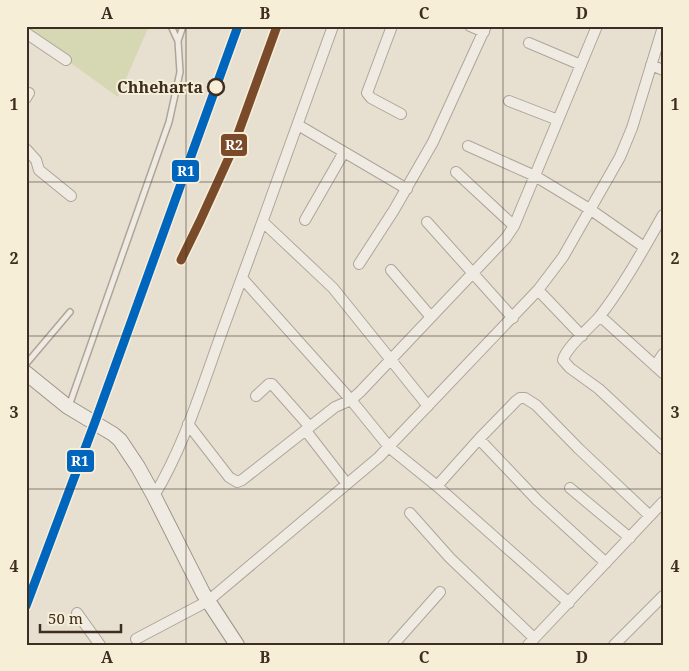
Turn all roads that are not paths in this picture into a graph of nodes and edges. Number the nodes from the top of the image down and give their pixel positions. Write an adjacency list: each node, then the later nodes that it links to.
1 (171, 26): 10 (lane)
2 (183, 26): 10 (lane)
3 (333, 26): 19 (street)
4 (392, 26): 17 (street)
5 (470, 26): 8 (street)
6 (597, 26): 13 (street)
7 (663, 27): 14 (street)
8 (485, 29): 25 (street)
9 (26, 33): 12 (street)
10 (178, 41): 52 (lane)
11 (529, 43): 13 (street)
12 (66, 60)
13 (581, 65): 18 (street)
14 (651, 65): 15 (street); 27 (street)
15 (663, 70)
16 (509, 101): 18 (street)
17 (401, 114)
18 (558, 120): 24 (street)
19 (298, 126): 22 (street); 30 (street)
20 (468, 146): 24 (street)
21 (26, 149): 26 (street)
22 (344, 152): 25 (street); 29 (street)
23 (456, 172): 32 (street)
24 (535, 176): 27 (street); 32 (street)
25 (407, 189): 34 (street)
26 (71, 196)
27 (591, 210): 33 (street); 38 (street)
28 (663, 216): 33 (street)
29 (305, 220)
30 (263, 222): 37 (street); 45 (street)
31 (427, 222): 36 (street)
32 (514, 226): 36 (street)
33 (644, 247): 40 (street)
34 (359, 264)
35 (392, 270): 41 (street)
36 (473, 273): 41 (street); 42 (street)
37 (242, 278): 50 (street); 53 (street)
38 (538, 290): 42 (street); 43 (street)
39 (70, 312): 46 (lane)
40 (600, 316): 43 (street); 47 (street)
41 (431, 317): 45 (street)
42 (513, 318): 51 (street)
43 (582, 336): 57 (street)
44 (663, 354): 47 (street)
45 (392, 360): 50 (street); 51 (street)
46 (26, 364)
47 (659, 370)
48 (26, 373): 52 (street)
49 (256, 396): 54 (street)
50 (351, 400): 54 (street); 56 (street)
51 (428, 406): 56 (street)
52 (68, 407): 61 (street)
53 (188, 424): 54 (street); 61 (street)
54 (308, 429): 58 (street)
55 (479, 439): 59 (street); 64 (street); 66 (street)
56 (390, 448): 58 (street); 59 (street)
57 (663, 449)
58 (347, 484): 69 (street)
59 (438, 486): 70 (street)
60 (570, 488): 65 (street)
61 (154, 496): 69 (street)
62 (663, 502): 64 (street)
63 (410, 513): 73 (street)
64 (650, 516): 65 (street)
65 (630, 538): 66 (street)
66 (606, 563): 70 (street)
67 (440, 592): 76 (street)
68 (663, 596): 77 (street)
69 (208, 600): 72 (street); 75 (street)
70 (569, 603): 73 (street)
71 (77, 613): 74 (street)
72 (136, 639)
73 (531, 642)
74 (100, 645)
75 (238, 645)
76 (393, 645)
77 (614, 645)

